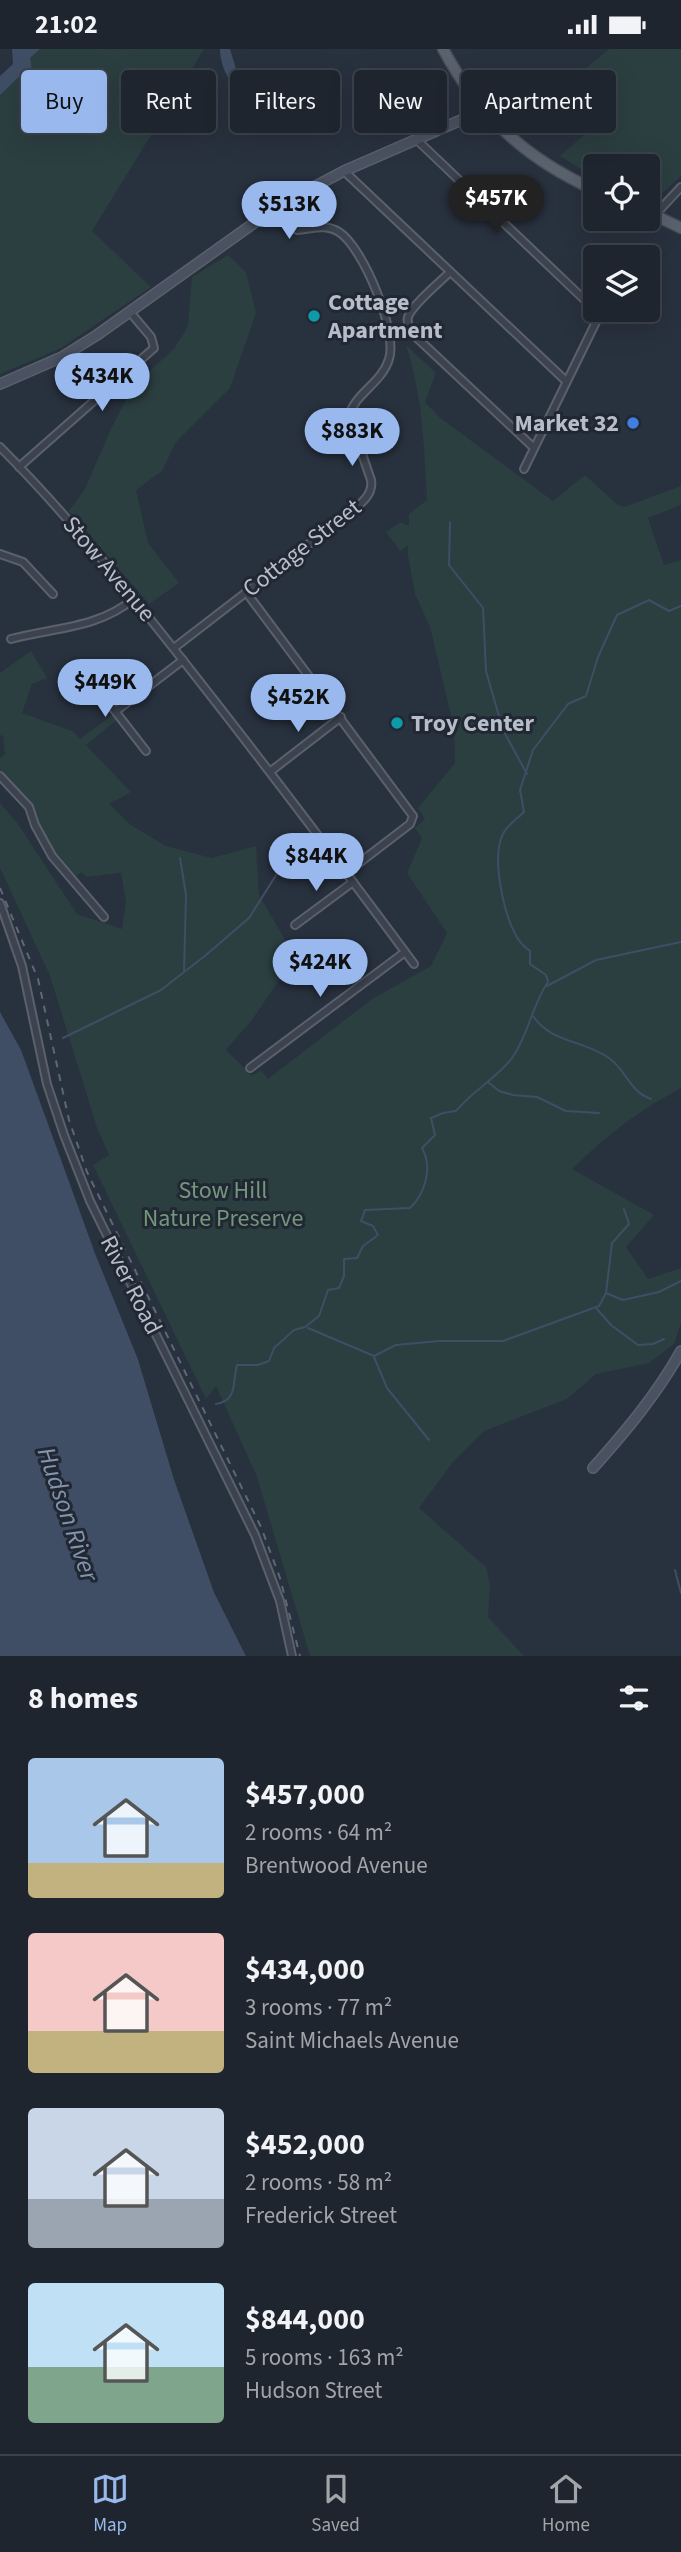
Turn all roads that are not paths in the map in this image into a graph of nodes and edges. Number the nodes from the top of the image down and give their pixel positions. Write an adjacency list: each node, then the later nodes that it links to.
1 (443, 49): 2 (main road)
2 (461, 78)
3 (461, 121): 5 (street)
4 (506, 133): 7 (main road)
5 (417, 141): 6 (street); 15 (street)
6 (344, 171): 9 (street); 13 (street)
7 (583, 184)
8 (681, 187): 10 (street)
9 (278, 206): 14 (street); 22 (street, Cottage Street)
10 (660, 206)
11 (660, 218): 12 (main road)
12 (681, 228)
13 (450, 272): 15 (street); 17 (street)
14 (130, 312): 16 (street); 19 (street)
15 (566, 381): 17 (street)
16 (0, 384)
17 (533, 447): 20 (street)
18 (1, 452): 19 (street, Stow Avenue)
19 (19, 467): 24 (street, Stow Avenue)
20 (524, 469)
21 (0, 554): 23 (street)
22 (246, 592): 26 (street, Cottage Street); 30 (street)
23 (53, 594)
24 (135, 598): 25 (street); 26 (street, Stow Avenue)
25 (11, 639)
26 (174, 648): 27 (street, Stow Avenue)
27 (183, 660): 29 (street); 32 (street, Stow Avenue)
28 (85, 671): 29 (street)
29 (116, 711): 31 (street)
30 (341, 717): 32 (street); 34 (street)
31 (146, 751)
32 (271, 771): 34 (street, Stow Avenue)
33 (0, 776): 37 (street)
34 (346, 873): 35 (street, Stow Avenue)
35 (353, 882): 38 (street); 39 (street, Stow Avenue)
36 (0, 903): 44 (street, River Road)
37 (104, 917)
38 (295, 925)
39 (405, 952): 40 (street, Stow Avenue); 41 (street)
40 (414, 964)
41 (250, 1068)
42 (681, 1351): 43 (street)
43 (593, 1468)
44 (292, 1656)

